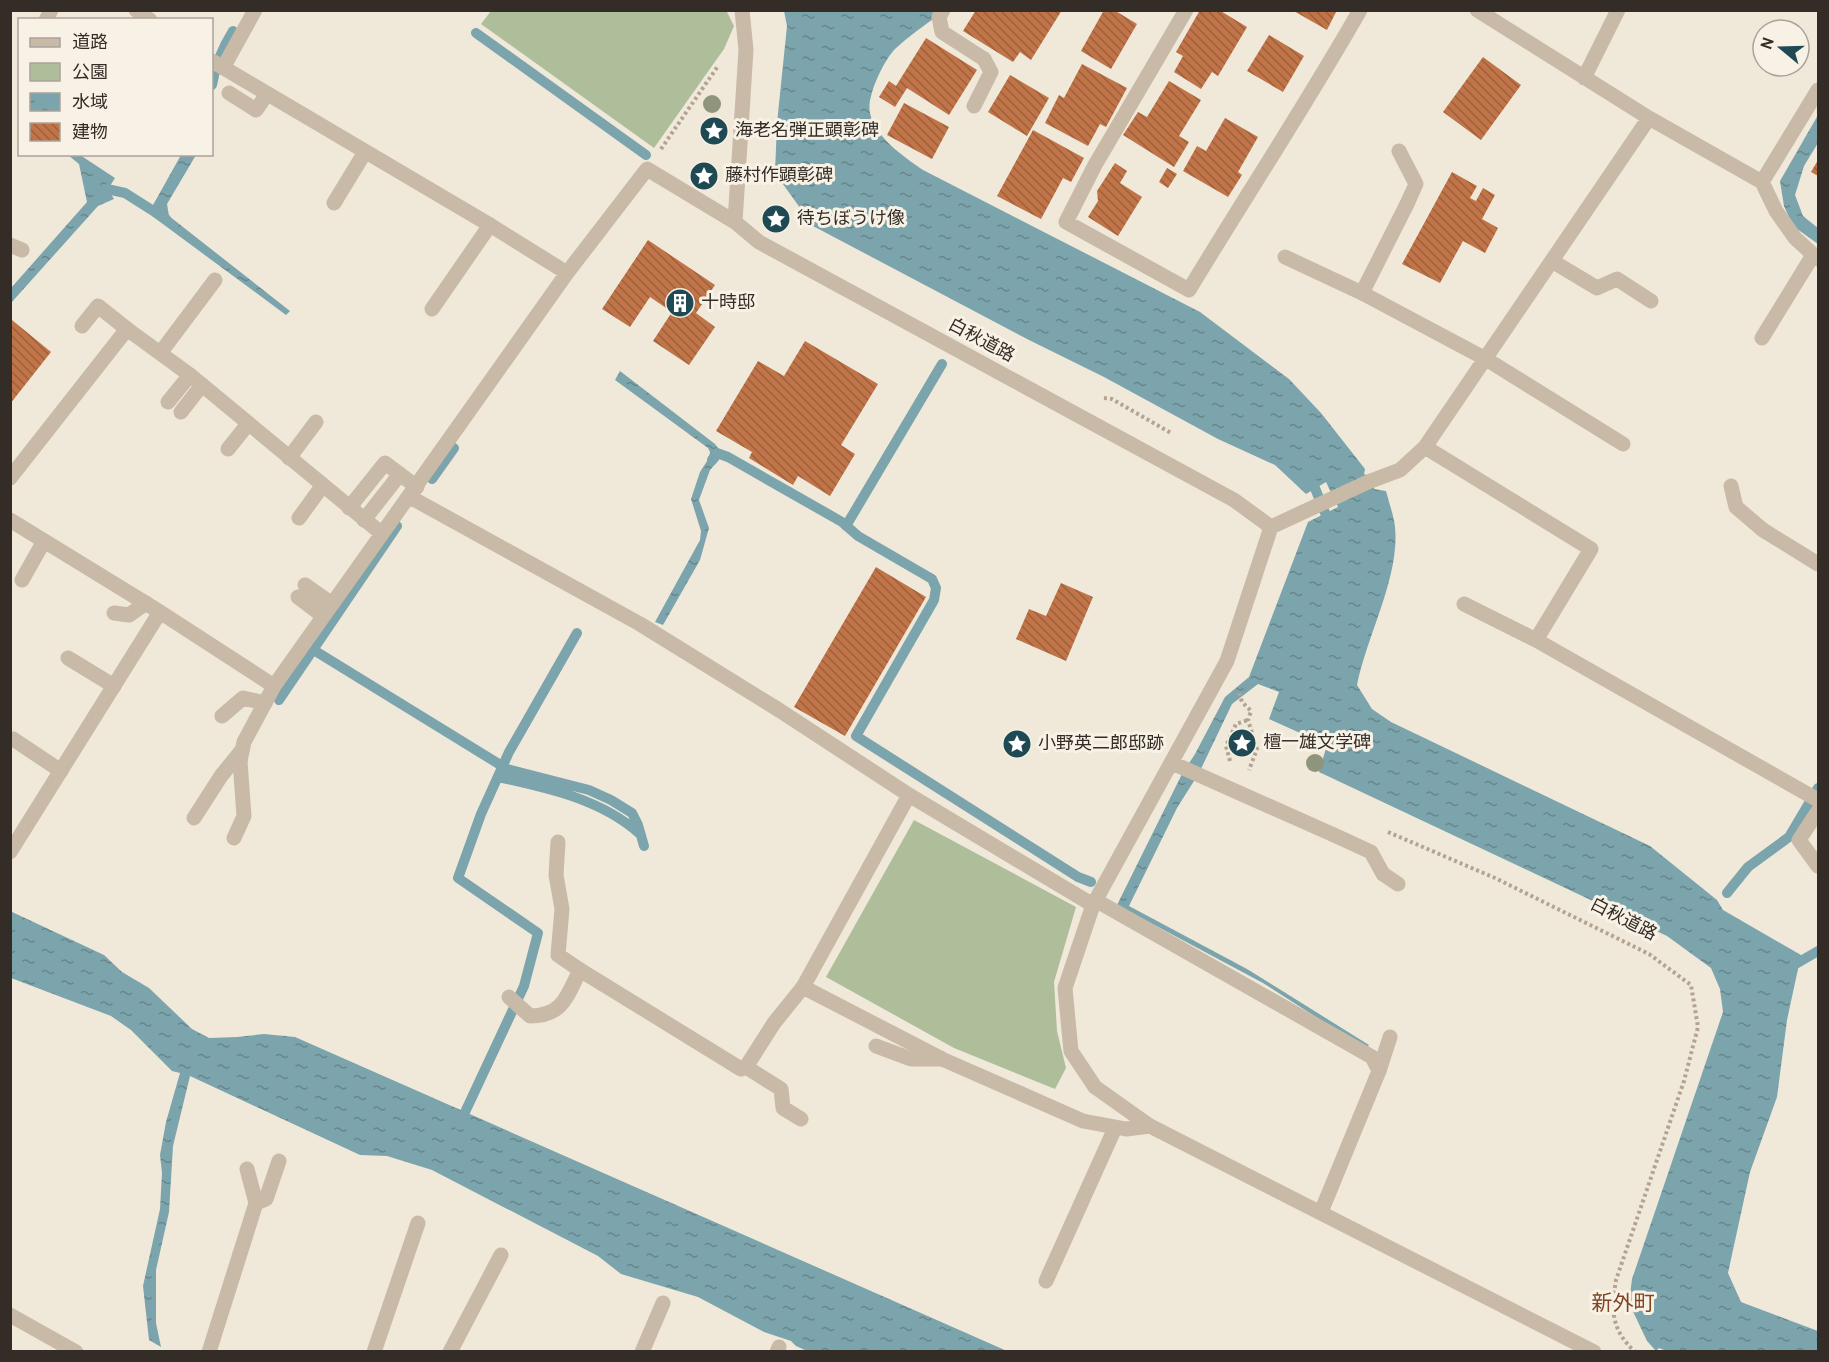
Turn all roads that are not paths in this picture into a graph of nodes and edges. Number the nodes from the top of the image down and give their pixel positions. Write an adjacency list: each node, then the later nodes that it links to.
1 (255, 10): 8 (street)
2 (742, 10): 19 (street)
3 (943, 10): 13 (street)
4 (1186, 10): 5 (street)
5 (1360, 10)
6 (1477, 10): 9 (street)
7 (1618, 10): 9 (street)
8 (217, 64): 12 (street)
9 (1584, 78): 14 (street)
10 (1818, 90): 17 (street)
11 (229, 93): 12 (street)
12 (267, 94): 16 (street)
13 (974, 106)
14 (1649, 118): 17 (street); 23 (street)
15 (1399, 151): 26 (street)
16 (365, 153): 18 (street); 20 (street)
17 (1762, 182): 22 (street)
18 (334, 204)
19 (735, 222): 24 (street, 白秋道路); 53 (street, 白秋道路)
20 (490, 225): 24 (street); 28 (street)
21 (1285, 257): 26 (street)
22 (1816, 257): 31 (street)
23 (1552, 261): 27 (street); 33 (street)
24 (567, 273): 48 (street)
25 (215, 280): 32 (street)
26 (1362, 293): 33 (street)
27 (1650, 301)
28 (432, 309)
29 (82, 327): 30 (street)
30 (128, 328): 32 (street); 45 (street)
31 (1762, 338)
32 (161, 352): 34 (street)
33 (1486, 358): 40 (street); 41 (street)
34 (190, 375): 35 (street); 36 (street)
35 (202, 385): 37 (street); 39 (street)
36 (168, 402)
37 (181, 412)
38 (316, 422): 43 (street)
39 (248, 424): 42 (street); 43 (street)
40 (1623, 444)
41 (1425, 447): 53 (street); 64 (street)
42 (228, 449)
43 (289, 458): 46 (street)
44 (400, 474): 48 (street); 49 (street); 52 (street)
45 (10, 478)
46 (323, 485): 49 (street); 50 (street)
47 (1731, 486): 56 (street)
48 (413, 492): 54 (street); 74 (street)
49 (349, 508): 52 (street)
50 (299, 518)
51 (10, 520): 55 (street)
52 (364, 520): 54 (street)
53 (1271, 527): 72 (street)
54 (381, 533): 61 (street)
55 (44, 541): 57 (street); 59 (street)
56 (1818, 564)
57 (22, 580)
58 (301, 591): 61 (street)
59 (146, 603): 62 (street); 63 (street)
60 (1464, 604): 64 (street)
61 (328, 610): 67 (street)
62 (160, 612): 66 (street); 67 (street)
63 (114, 613)
64 (1536, 640): 75 (street)
65 (68, 658): 66 (street)
66 (114, 686): 73 (street)
67 (274, 686): 68 (street)
68 (265, 703): 69 (street); 71 (street)
69 (222, 716)
70 (13, 739): 73 (street)
71 (241, 756): 77 (street); 78 (street)
72 (1172, 763): 82 (street); 83 (street)
73 (61, 771): 80 (street)
74 (909, 795): 83 (street); 85 (street)
75 (1814, 797)
76 (1818, 811): 81 (street)
77 (194, 818)
78 (234, 838)
79 (558, 842): 84 (street)
80 (10, 852)
81 (1818, 866)
82 (1398, 884)
83 (1095, 903): 91 (street); 93 (street)
84 (580, 970): 86 (street); 90 (street)
85 (803, 987): 89 (street); 90 (street)
86 (509, 997)
87 (1390, 1037): 91 (street)
88 (876, 1046): 89 (street)
89 (942, 1059): 94 (street)
90 (747, 1067): 92 (street)
91 (1379, 1071): 98 (street)
92 (801, 1119)
93 (1150, 1126): 94 (street); 98 (street)
94 (1115, 1128): 101 (street)
95 (279, 1161): 97 (street)
96 (247, 1169): 97 (street)
97 (256, 1203): 105 (street)
98 (1321, 1212): 109 (street)
99 (418, 1223): 106 (street)
100 (501, 1255): 107 (street)
101 (1046, 1281)
102 (663, 1303): 108 (street)
103 (10, 1315): 104 (street)
104 (76, 1352)
105 (209, 1352)
106 (374, 1352)
107 (450, 1352)
108 (642, 1352)
109 (1594, 1352)

